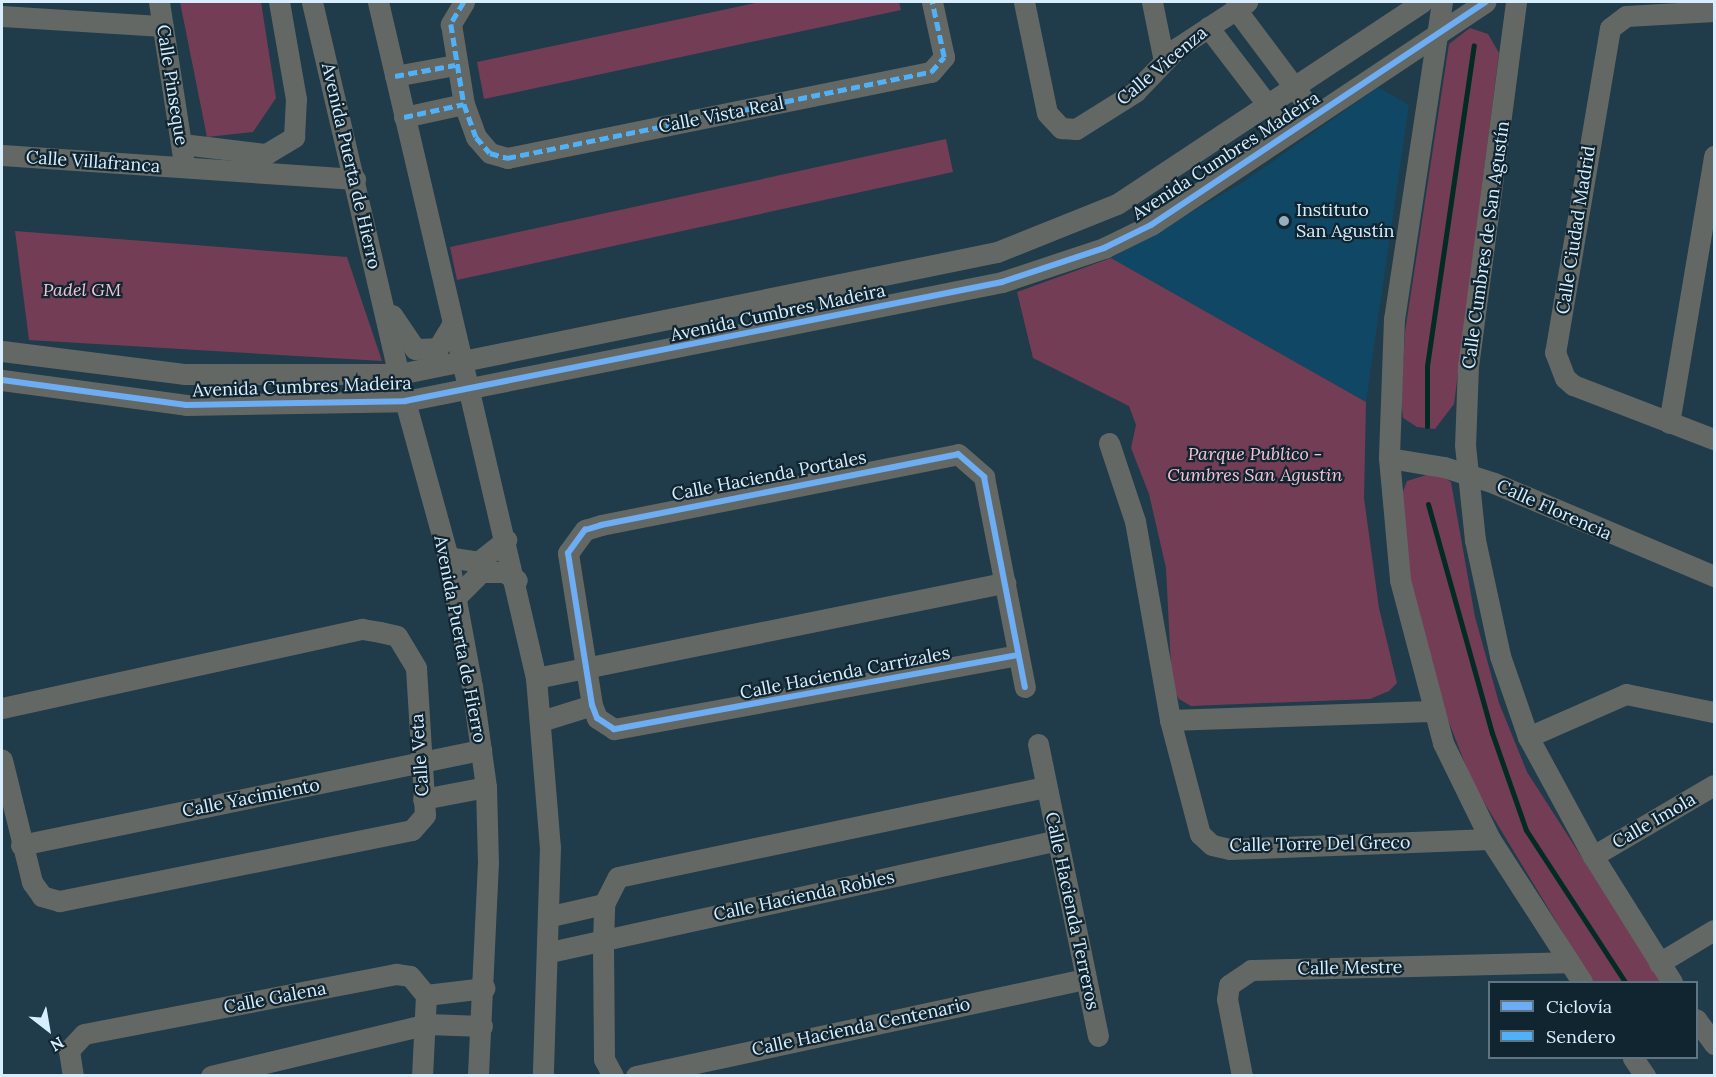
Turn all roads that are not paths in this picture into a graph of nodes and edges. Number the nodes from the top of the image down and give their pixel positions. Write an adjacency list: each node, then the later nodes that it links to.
1 (159, 2): 16 (street, Calle Pinseque)
2 (279, 2): 28 (street)
3 (312, 2): 32 (street, Avenida Puerta de Hierro)
4 (378, 2): 21 (street)
5 (464, 2): 20 (street, Calle Vista Real)
6 (932, 2): 23 (street, Calle Vista Real)
7 (1024, 2): 19 (street, Calle Vicenza)
8 (1152, 2): 19 (street)
9 (1422, 2): 22 (street, Avenida Cumbres Madeira)
10 (1442, 2): 18 (street)
11 (1486, 2): 18 (street, Avenida Cumbres Madeira)
12 (1516, 2): 45 (street, Calle Cumbres de San Agustín)
13 (1241, 5): 17 (street, Calle Vicenza); 22 (street)
14 (1714, 11): 41 (street, Calle Ciudad Madrid)
15 (2, 16): 16 (street)
16 (163, 26): 28 (street, Calle Pinseque)
17 (1208, 27): 19 (street, Calle Vicenza); 24 (street)
18 (1438, 33): 25 (street, Avenida Cumbres Madeira); 44 (street)
19 (1164, 61)
20 (455, 66): 21 (street); 23 (street, Calle Vista Real)
21 (395, 76): 26 (street)
22 (1296, 88): 24 (street, Avenida Cumbres Madeira); 25 (street)
23 (464, 104): 26 (street)
24 (1269, 106): 27 (street); 36 (street, Avenida Cumbres Madeira)
25 (1315, 115): 27 (street, Avenida Cumbres Madeira)
26 (404, 117): 34 (street)
27 (1289, 133): 39 (street, Avenida Cumbres Madeira)
28 (182, 144): 31 (street, Calle Pinseque)
29 (2, 155): 31 (street, Calle Villafranca)
30 (1714, 156): 41 (street)
31 (183, 169): 32 (street, Calle Villafranca)
32 (355, 179): 33 (street, Avenida Puerta de Hierro)
33 (381, 293): 34 (street); 37 (street, Avenida Puerta de Hierro)
34 (452, 325): 36 (street)
35 (2, 351): 37 (street, Avenida Cumbres Madeira)
36 (461, 362): 37 (street, Avenida Cumbres Madeira); 39 (street)
37 (399, 374): 40 (street, Avenida Puerta de Hierro)
38 (2, 380): 40 (street, Avenida Cumbres Madeira)
39 (469, 391): 40 (street, Avenida Cumbres Madeira); 46 (street)
40 (405, 401): 47 (street, Avenida Puerta de Hierro)
41 (1669, 423): 42 (street, Calle Ciudad Madrid)
42 (1714, 439)
43 (1109, 443): 60 (street, Calle Torre Del Greco)
44 (1389, 458): 45 (street, Calle Florencia); 58 (street)
45 (1466, 474): 48 (street, Calle Florencia); 62 (street, Calle Cumbres de San Agustín)
46 (506, 540): 47 (street); 49 (street)
47 (448, 557): 51 (street, Avenida Puerta de Hierro)
48 (1714, 576)
49 (517, 580): 51 (street); 54 (street)
50 (1005, 583): 52 (street); 53 (street); 53 (street, Calle Hacienda Portales)
51 (456, 597): 64 (street, Avenida Puerta de Hierro)
52 (1018, 655): 55 (street); 56 (street, Calle Hacienda Carrizales)
53 (587, 666): 54 (street); 56 (street)
54 (536, 678): 61 (street)
55 (1025, 687)
56 (592, 705): 61 (street)
57 (2, 708): 66 (street, Calle Veta)
58 (1431, 711): 60 (street); 71 (street)
59 (1714, 712): 62 (street)
60 (1170, 720): 71 (street, Calle Torre Del Greco)
61 (541, 721): 76 (street)
62 (1528, 737): 74 (street, Calle Cumbres de San Agustín)
63 (1038, 744): 68 (street, Calle Hacienda Terreros)
64 (481, 750): 66 (street, Calle Yacimiento); 69 (street, Avenida Puerta de Hierro)
65 (2, 760): 73 (street, Calle Veta)
66 (418, 765): 70 (street, Calle Veta); 73 (street, Calle Yacimiento)
67 (1714, 785): 74 (street, Calle Imola)
68 (1046, 786): 72 (street, Calle Hacienda Terreros); 75 (street)
69 (486, 787): 70 (street); 85 (street, Avenida Puerta de Hierro)
70 (423, 799): 73 (street, Calle Veta)
71 (1490, 839): 80 (street)
72 (1058, 840): 78 (street, Calle Hacienda Robles); 82 (street, Calle Hacienda Terreros)
73 (21, 845)
74 (1593, 856): 81 (street, Calle Cumbres de San Agustín)
75 (604, 904): 76 (street); 78 (street)
76 (550, 916): 79 (street)
77 (1714, 930): 81 (street)
78 (603, 940): 79 (street, Calle Hacienda Robles); 98 (street)
79 (550, 952): 97 (street)
80 (1568, 962): 83 (street); 100 (street, Calle Mestre)
81 (1659, 963): 84 (street, Calle Cumbres de San Agustín)
82 (1086, 979): 90 (street, Calle Hacienda Terreros); 99 (street, Calle Hacienda Centenario)
83 (1581, 981)
84 (1671, 981)
85 (485, 988): 86 (street); 89 (street, Avenida Puerta de Hierro)
86 (426, 994): 88 (street); 93 (street, Calle Galena)
87 (1698, 1022): 91 (street)
88 (427, 1024): 89 (street); 94 (street); 95 (street)
89 (482, 1026): 96 (street, Avenida Puerta de Hierro)
90 (1098, 1036)
91 (1714, 1044)
92 (1634, 1059): 101 (street)
93 (73, 1076)
94 (211, 1076)
95 (422, 1076)
96 (478, 1076)
97 (543, 1076)
98 (614, 1076)
99 (636, 1076)
100 (1242, 1076)
101 (1645, 1076)

